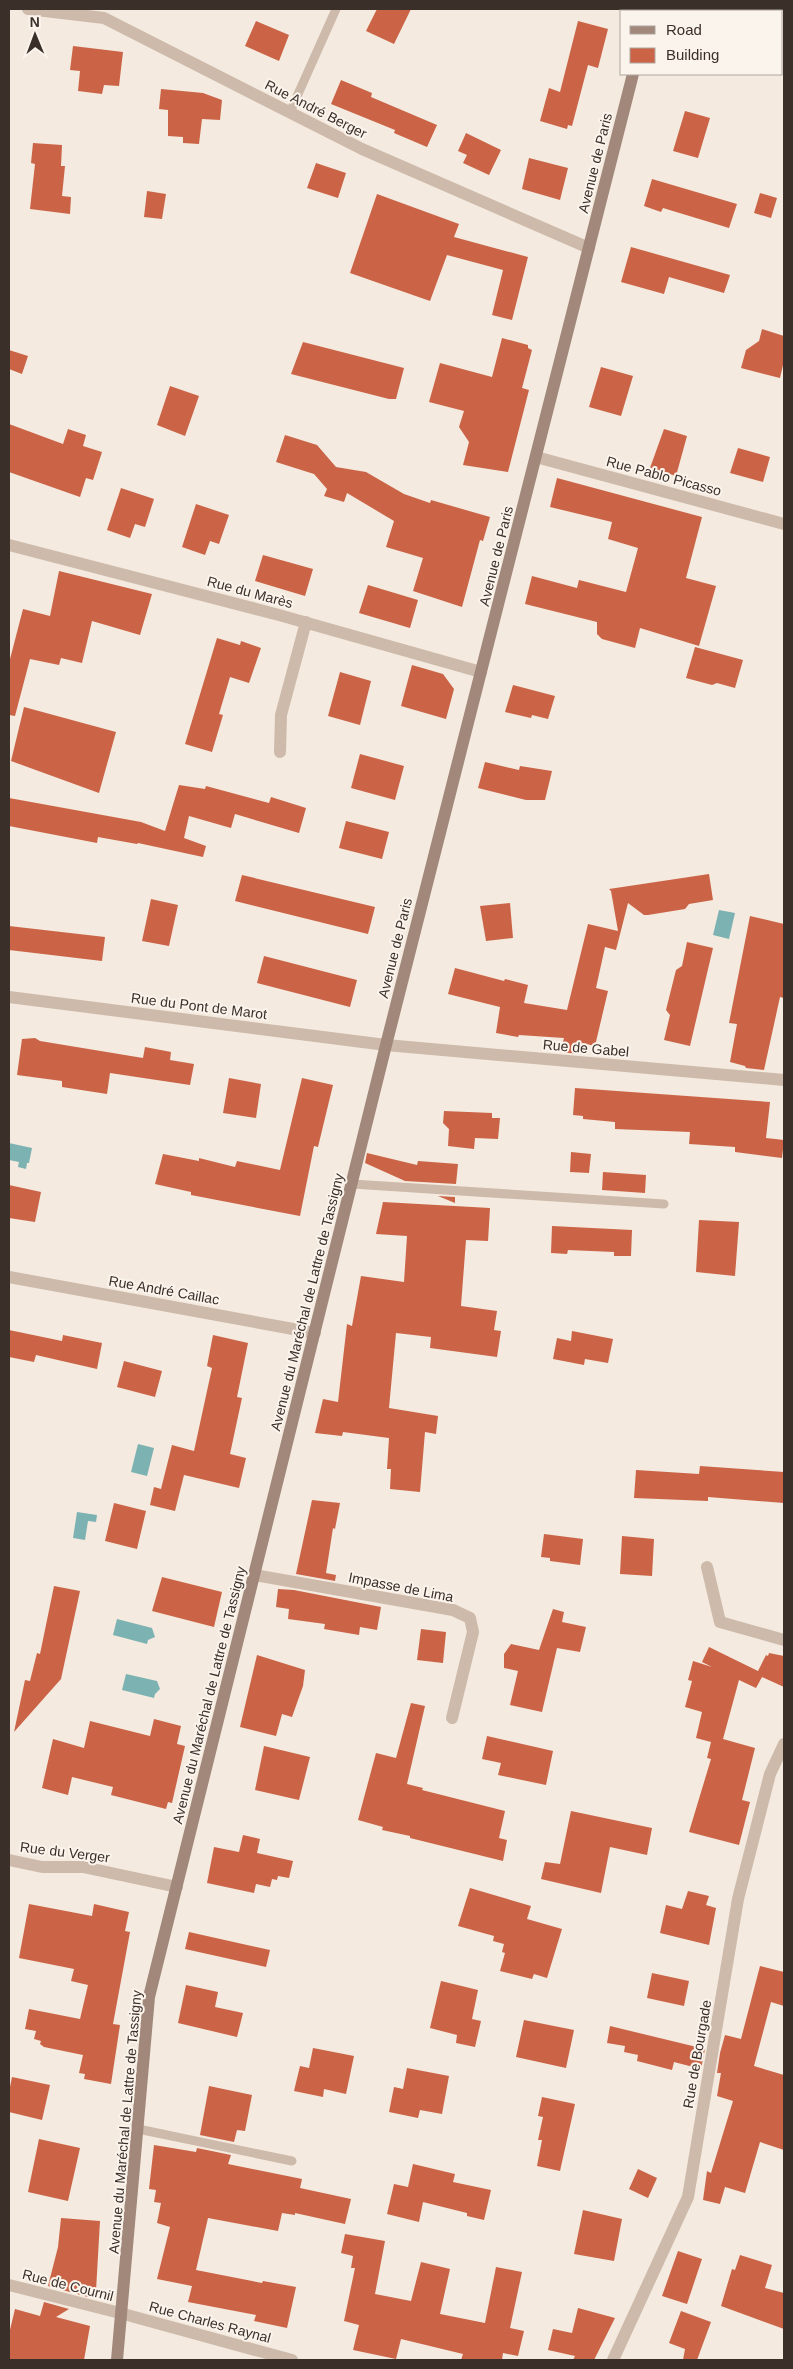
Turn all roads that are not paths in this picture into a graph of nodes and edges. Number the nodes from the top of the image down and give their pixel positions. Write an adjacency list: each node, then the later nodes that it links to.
1 (33, 9): 4 (street, Rue André Berger)
2 (336, 9): 4 (lane)
3 (634, 75): 5 (main road, Avenue de Paris)
4 (290, 112): 5 (street, Rue André Berger)
5 (589, 248): 6 (main road, Avenue de Paris)
6 (536, 457): 7 (street, Rue Pablo Picasso); 10 (main road, Avenue de Paris)
7 (784, 524)
8 (9, 545): 9 (street, Rue du Marès)
9 (306, 622): 10 (street, Rue du Marès); 11 (street)
10 (481, 672): 13 (main road, Avenue de Paris)
11 (280, 752)
12 (9, 997): 13 (street, Rue du Pont de Marot)
13 (386, 1045): 14 (street, Rue de Gabel); 15 (main road, Avenue du Maréchal de Lattre de Tassigny)
14 (784, 1080)
15 (352, 1184): 16 (lane); 18 (main road, Avenue du Maréchal de Lattre de Tassigny)
16 (664, 1204)
17 (9, 1277): 18 (street, Rue André Caillac)
18 (315, 1333): 20 (main road, Avenue du Maréchal de Lattre de Tassigny)
19 (707, 1567): 21 (street)
20 (254, 1576): 22 (street, Impasse de Lima); 25 (main road, Avenue du Maréchal de Lattre de Tassigny)
21 (784, 1640)
22 (452, 1718)
23 (784, 1744): 32 (street, Rue de Bourgade)
24 (9, 1860): 25 (street, Rue du Verger)
25 (177, 1887): 26 (main road, Avenue du Maréchal de Lattre de Tassigny)
26 (138, 2129): 27 (lane); 29 (main road, Avenue du Maréchal de Lattre de Tassigny)
27 (292, 2161)
28 (9, 2285): 29 (street, Rue de Cournil)
29 (120, 2313): 30 (main road, Avenue du Maréchal de Lattre de Tassigny); 31 (street, Rue Charles Raynal)
30 (118, 2360)
31 (292, 2360)
32 (613, 2360)

